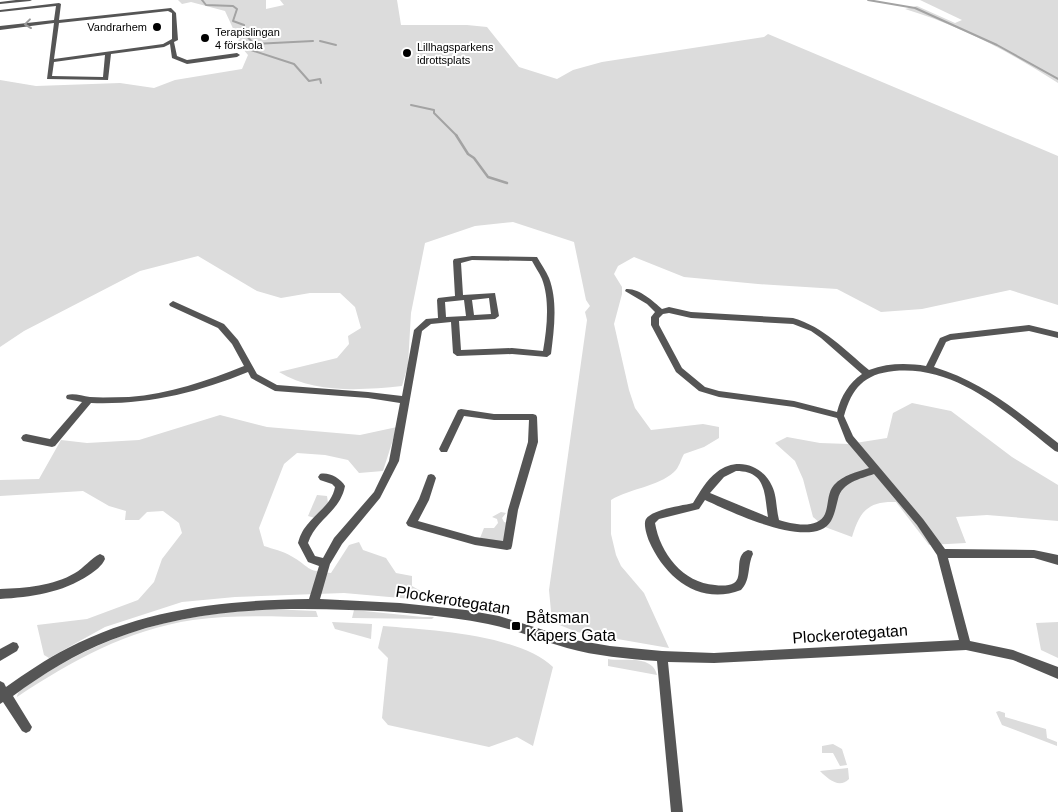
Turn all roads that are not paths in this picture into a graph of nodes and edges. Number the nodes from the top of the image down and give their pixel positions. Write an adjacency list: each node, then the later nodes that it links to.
1 (30, 0): 2 (street)
2 (0, 3)
3 (0, 11): 4 (street)
4 (56, 22): 5 (street, one-way to 5); 6 (street); 9 (street)
5 (0, 28)
6 (172, 44): 7 (street); 8 (street)
7 (108, 53): 9 (street); 9 (street)
8 (237, 55)
9 (52, 61)
10 (629, 291): 13 (street)
11 (464, 298): 14 (street); 14 (street); 15 (street); 16 (street)
12 (173, 304): 19 (street)
13 (660, 312): 20 (street); 24 (street)
14 (470, 318): 15 (street)
15 (455, 319): 16 (street)
16 (442, 320): 23 (street)
17 (1058, 335): 18 (street)
18 (930, 367): 20 (street); 26 (street)
19 (249, 368): 22 (street); 23 (street)
20 (867, 373): 24 (street)
21 (70, 398): 22 (street)
22 (89, 400): 25 (street)
23 (405, 400): 37 (street)
24 (840, 416): 28 (street)
25 (26, 438)
26 (1058, 448)
27 (444, 449): 30 (street)
28 (875, 470): 32 (street); 33 (street)
29 (322, 478): 37 (street)
30 (431, 478)
31 (704, 495): 32 (street); 32 (street); 34 (street)
32 (774, 521)
33 (942, 553): 36 (street); 40 (street)
34 (748, 554)
35 (100, 559): 38 (street)
36 (1058, 560)
37 (325, 563): 39 (street)
38 (0, 594)
39 (313, 604): 43 (street, Plockerotegatan); 45 (street, Plockerotegatan)
40 (966, 645): 43 (street, Plockerotegatan); 44 (street, Plockerotegatan)
41 (13, 647): 42 (street)
42 (0, 656)
43 (662, 656): 47 (street)
44 (1058, 673)
45 (2, 693): 46 (street, Plockerotegatan)
46 (26, 727)
47 (677, 812)

